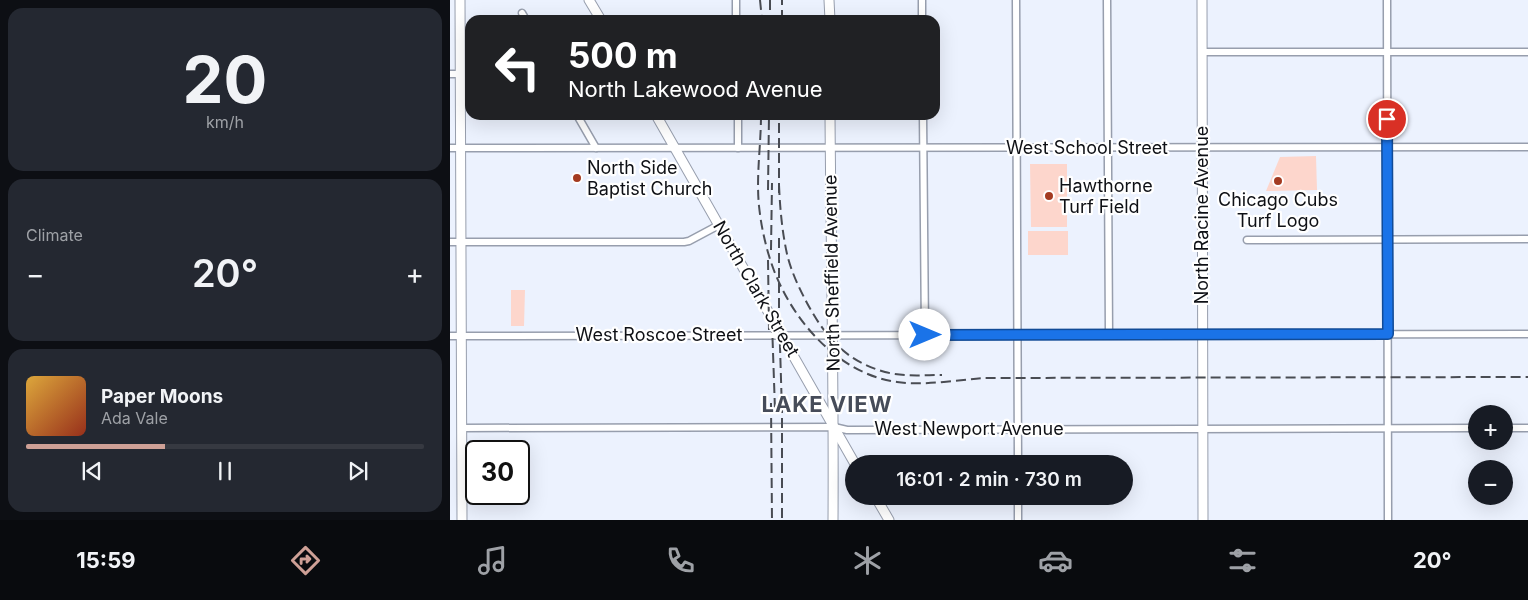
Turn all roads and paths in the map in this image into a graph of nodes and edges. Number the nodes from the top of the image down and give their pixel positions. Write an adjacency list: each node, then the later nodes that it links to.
1 (460, 0): 20 (main road)
2 (589, 0): 12 (main road)
3 (736, 0): 13 (street)
4 (830, 0): 14 (main road)
5 (922, 0): 15 (street)
6 (1016, 0): 36 (street)
7 (1107, 0): 37 (street)
8 (1202, 0): 16 (main road, North Racine Avenue)
9 (1387, 0): 17 (street)
10 (522, 12): 11 (street)
11 (524, 15)
12 (598, 15)
13 (736, 15)
14 (830, 15)
15 (922, 15)
16 (1202, 52): 17 (street); 26 (main road, North Racine Avenue)
17 (1387, 52): 18 (street); 27 (street)
18 (1528, 52)
19 (450, 74): 20 (street)
20 (460, 74): 30 (main road)
21 (580, 120): 31 (street)
22 (659, 120): 32 (main road, North Clark Street)
23 (738, 120): 33 (street)
24 (830, 120): 34 (main road, North Sheffield Avenue)
25 (923, 120): 35 (street)
26 (1202, 147): 27 (street, West School Street); 37 (street, West School Street); 44 (main road, North Racine Avenue)
27 (1387, 147): 28 (street, West School Street); 39 (street)
28 (1528, 147)
29 (450, 148): 30 (street, West School Street)
30 (461, 148): 31 (street, West School Street); 43 (main road)
31 (596, 148): 32 (street, West School Street)
32 (676, 148): 33 (street, West School Street); 38 (main road, North Clark Street)
33 (738, 148): 34 (street, West School Street)
34 (830, 148): 35 (street, West School Street); 48 (main road, North Sheffield Avenue)
35 (923, 148): 36 (street, West School Street); 49 (street)
36 (1016, 148): 37 (street, West School Street); 50 (street)
37 (1108, 148): 51 (street)
38 (719, 225): 43 (street); 47 (main road, North Clark Street)
39 (1388, 239): 40 (street); 41 (street); 45 (street)
40 (1528, 239)
41 (1247, 240)
42 (450, 242): 43 (street)
43 (461, 242): 53 (main road)
44 (1203, 334): 45 (street, West Roscoe Street); 51 (street, West Roscoe Street); 61 (main road, North Racine Avenue)
45 (1388, 334): 46 (street, West Roscoe Street); 56 (street)
46 (1528, 334)
47 (783, 335): 48 (street, West Roscoe Street); 53 (street, West Roscoe Street); 54 (main road, North Clark Street)
48 (832, 335): 49 (street, West Roscoe Street); 54 (main road, North Sheffield Avenue)
49 (925, 335): 50 (street, West Roscoe Street)
50 (1017, 335): 51 (street, West Roscoe Street); 60 (street)
51 (1109, 335)
52 (450, 336): 53 (street, West Roscoe Street)
53 (461, 336): 55 (main road)
54 (834, 427): 55 (street, West Newport Avenue); 60 (street, West Newport Avenue); 62 (main road, North Clark Street); 67 (main road, North Sheffield Avenue)
55 (462, 428): 66 (main road)
56 (1388, 428): 57 (street, West Newport Avenue); 61 (street, West Newport Avenue); 71 (street)
57 (1468, 428)
58 (1513, 428): 59 (street)
59 (1528, 428)
60 (1018, 429): 61 (street, West Newport Avenue); 63 (street)
61 (1203, 429): 70 (main road, North Racine Avenue)
62 (850, 455)
63 (1018, 455)
64 (880, 505): 68 (main road)
65 (1018, 505): 69 (street)
66 (462, 520)
67 (834, 520)
68 (889, 520)
69 (1018, 520)
70 (1203, 520)
71 (1388, 520)

